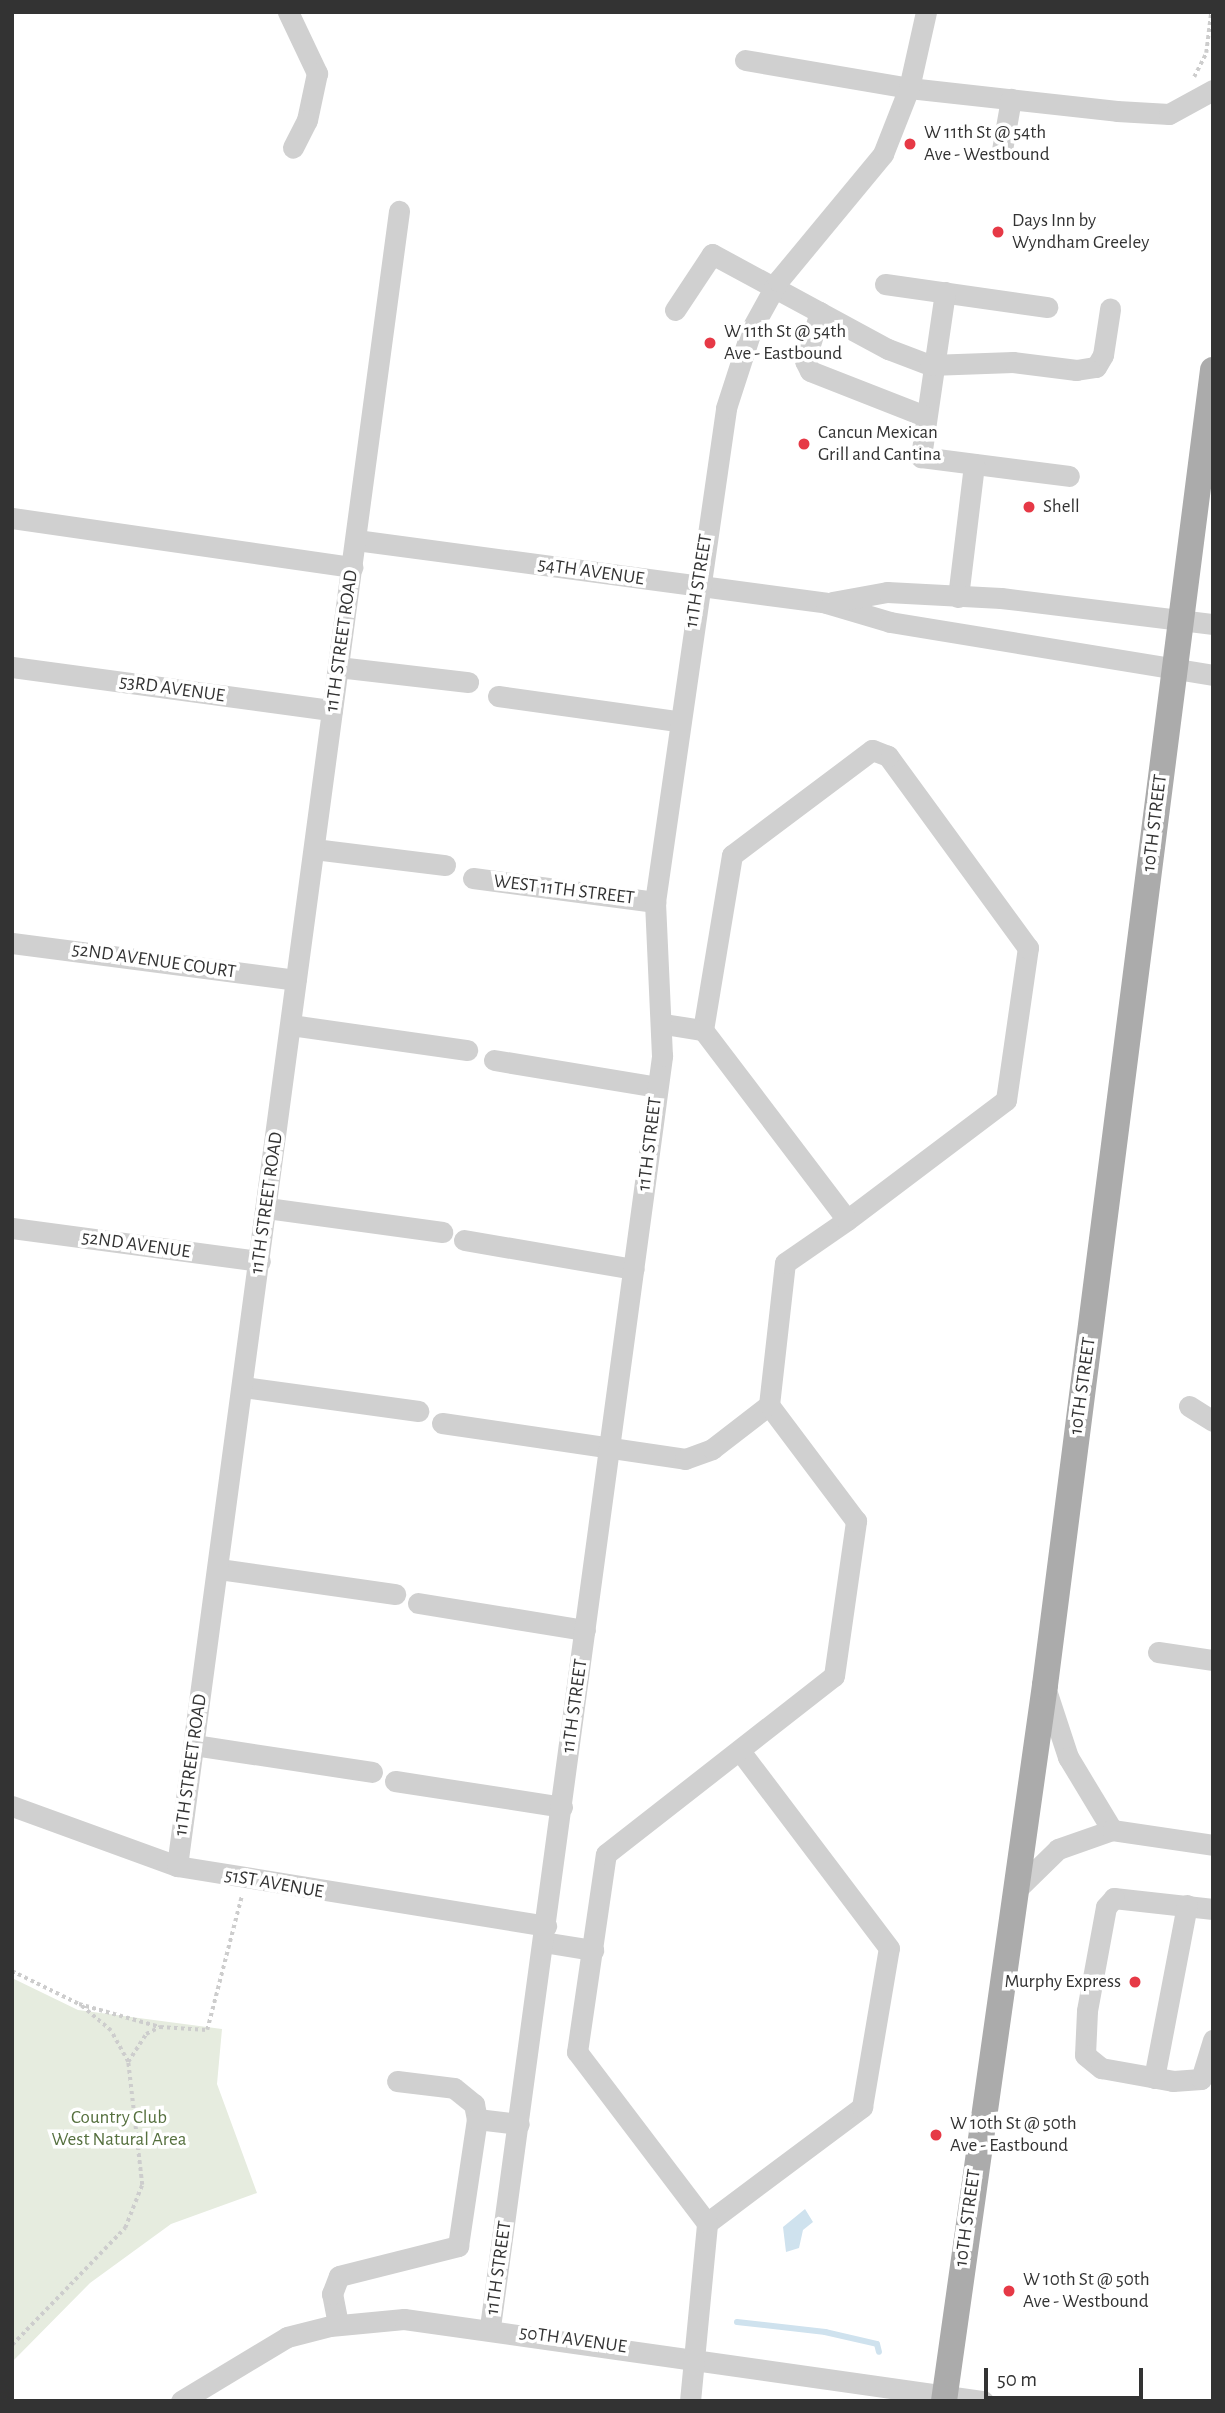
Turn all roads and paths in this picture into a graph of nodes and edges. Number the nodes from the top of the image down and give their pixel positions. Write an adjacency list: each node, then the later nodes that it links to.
1 (288, 12): 9 (street)
2 (926, 12): 5 (street, 11TH STREET)
3 (1211, 12): 8 (path)
4 (745, 60): 5 (street)
5 (909, 88): 7 (street); 13 (street, 11TH STREET)
6 (1213, 90): 8 (street)
7 (1011, 99): 8 (street); 10 (street)
8 (1195, 103)
9 (293, 148)
10 (1002, 150)
11 (399, 211): 25 (street, 11TH STREET ROAD)
12 (885, 284): 14 (street)
13 (774, 287): 17 (street); 18 (street); 27 (street, 11TH STREET)
14 (944, 292): 15 (street); 19 (street)
15 (1047, 307)
16 (1110, 309): 19 (street)
17 (675, 310)
18 (820, 312): 19 (street); 21 (street)
19 (930, 365): 21 (street)
20 (1213, 370): 30 (main road, 10TH STREET)
21 (925, 416): 22 (street)
22 (974, 464): 23 (street); 28 (street)
23 (1069, 476)
24 (12, 518): 26 (street)
25 (356, 540): 26 (street, 11TH STREET ROAD); 27 (street, 54TH AVENUE)
26 (352, 566): 33 (street, 11TH STREET ROAD)
27 (699, 587): 29 (street, 54TH AVENUE); 39 (street, 11TH STREET)
28 (958, 597): 29 (street, 54TH AVENUE); 30 (street, 54TH AVENUE)
29 (826, 603): 34 (street, 54TH AVENUE)
30 (1178, 620): 31 (street, 54TH AVENUE); 34 (main road, 10TH STREET)
31 (1213, 625)
32 (12, 667): 38 (street, 53RD AVENUE)
33 (338, 667): 36 (street); 38 (street, 11TH STREET ROAD)
34 (1172, 669): 35 (street, 54TH AVENUE); 72 (main road, 10TH STREET)
35 (1213, 675)
36 (468, 682)
37 (498, 696): 39 (street)
38 (332, 710): 40 (street, 11TH STREET ROAD)
39 (677, 721): 43 (street, 11TH STREET)
40 (314, 849): 41 (street); 45 (street, 11TH STREET ROAD)
41 (445, 865)
42 (473, 878): 43 (street, WEST 11TH STREET)
43 (655, 902): 46 (street, 11TH STREET)
44 (12, 943): 45 (street, 52ND AVENUE COURT)
45 (296, 980): 47 (street, 11TH STREET ROAD)
46 (664, 1024): 48 (street); 51 (street, 11TH STREET)
47 (290, 1025): 49 (street); 52 (street, 11TH STREET ROAD)
48 (703, 1030): 53 (street); 53 (street)
49 (467, 1050)
50 (494, 1060): 51 (street)
51 (657, 1087): 58 (street, 11TH STREET)
52 (267, 1208): 55 (street); 57 (street, 11TH STREET ROAD)
53 (847, 1220): 60 (street)
54 (12, 1228): 57 (street, 52ND AVENUE)
55 (442, 1232)
56 (464, 1240): 58 (street)
57 (260, 1261): 59 (street, 11TH STREET ROAD)
58 (634, 1269): 65 (street, 11TH STREET)
59 (243, 1387): 62 (street); 66 (street, 11TH STREET ROAD)
60 (769, 1405): 65 (street); 74 (street)
61 (1189, 1406): 63 (street)
62 (418, 1410)
63 (1213, 1421)
64 (442, 1423): 65 (street)
65 (610, 1448): 69 (street, 11TH STREET)
66 (219, 1569): 67 (street); 73 (street, 11TH STREET ROAD)
67 (395, 1594)
68 (418, 1603): 69 (street)
69 (585, 1630): 78 (street, 11TH STREET)
70 (1158, 1652): 71 (street)
71 (1213, 1660)
72 (1045, 1685): 79 (street); 83 (main road, 10TH STREET)
73 (194, 1745): 75 (street); 81 (street, 11TH STREET ROAD)
74 (740, 1751): 87 (street); 97 (street)
75 (372, 1772)
76 (395, 1781): 78 (street)
77 (12, 1806): 81 (street, 51ST AVENUE)
78 (562, 1807): 86 (street, 11TH STREET)
79 (1112, 1830): 80 (street); 83 (street)
80 (1213, 1845)
81 (177, 1866): 82 (street, 51ST AVENUE)
82 (247, 1880): 86 (street, 51ST AVENUE); 90 (path)
83 (1013, 1893): 102 (main road, 10TH STREET)
84 (1187, 1905): 85 (street); 93 (street); 93 (street)
85 (1213, 1909)
86 (544, 1934): 87 (street, 51ST AVENUE); 96 (street, 11TH STREET)
87 (593, 1950): 97 (street)
88 (12, 1971): 89 (path)
89 (79, 2004): 90 (path); 92 (path)
90 (160, 2027): 92 (path)
91 (1213, 2040): 93 (street)
92 (128, 2062): 100 (path)
93 (1154, 2078)
94 (397, 2081): 95 (street)
95 (477, 2119): 96 (street); 98 (street)
96 (519, 2124): 99 (street, 11TH STREET)
97 (707, 2223): 101 (street)
98 (338, 2324): 99 (street, 50TH AVENUE); 103 (street, 50TH AVENUE)
99 (490, 2328): 101 (street, 50TH AVENUE)
100 (12, 2345)
101 (695, 2358): 102 (street, 50TH AVENUE); 104 (street)
102 (944, 2398): 105 (street, 50TH AVENUE)
103 (181, 2401)
104 (690, 2401)
105 (983, 2401)

